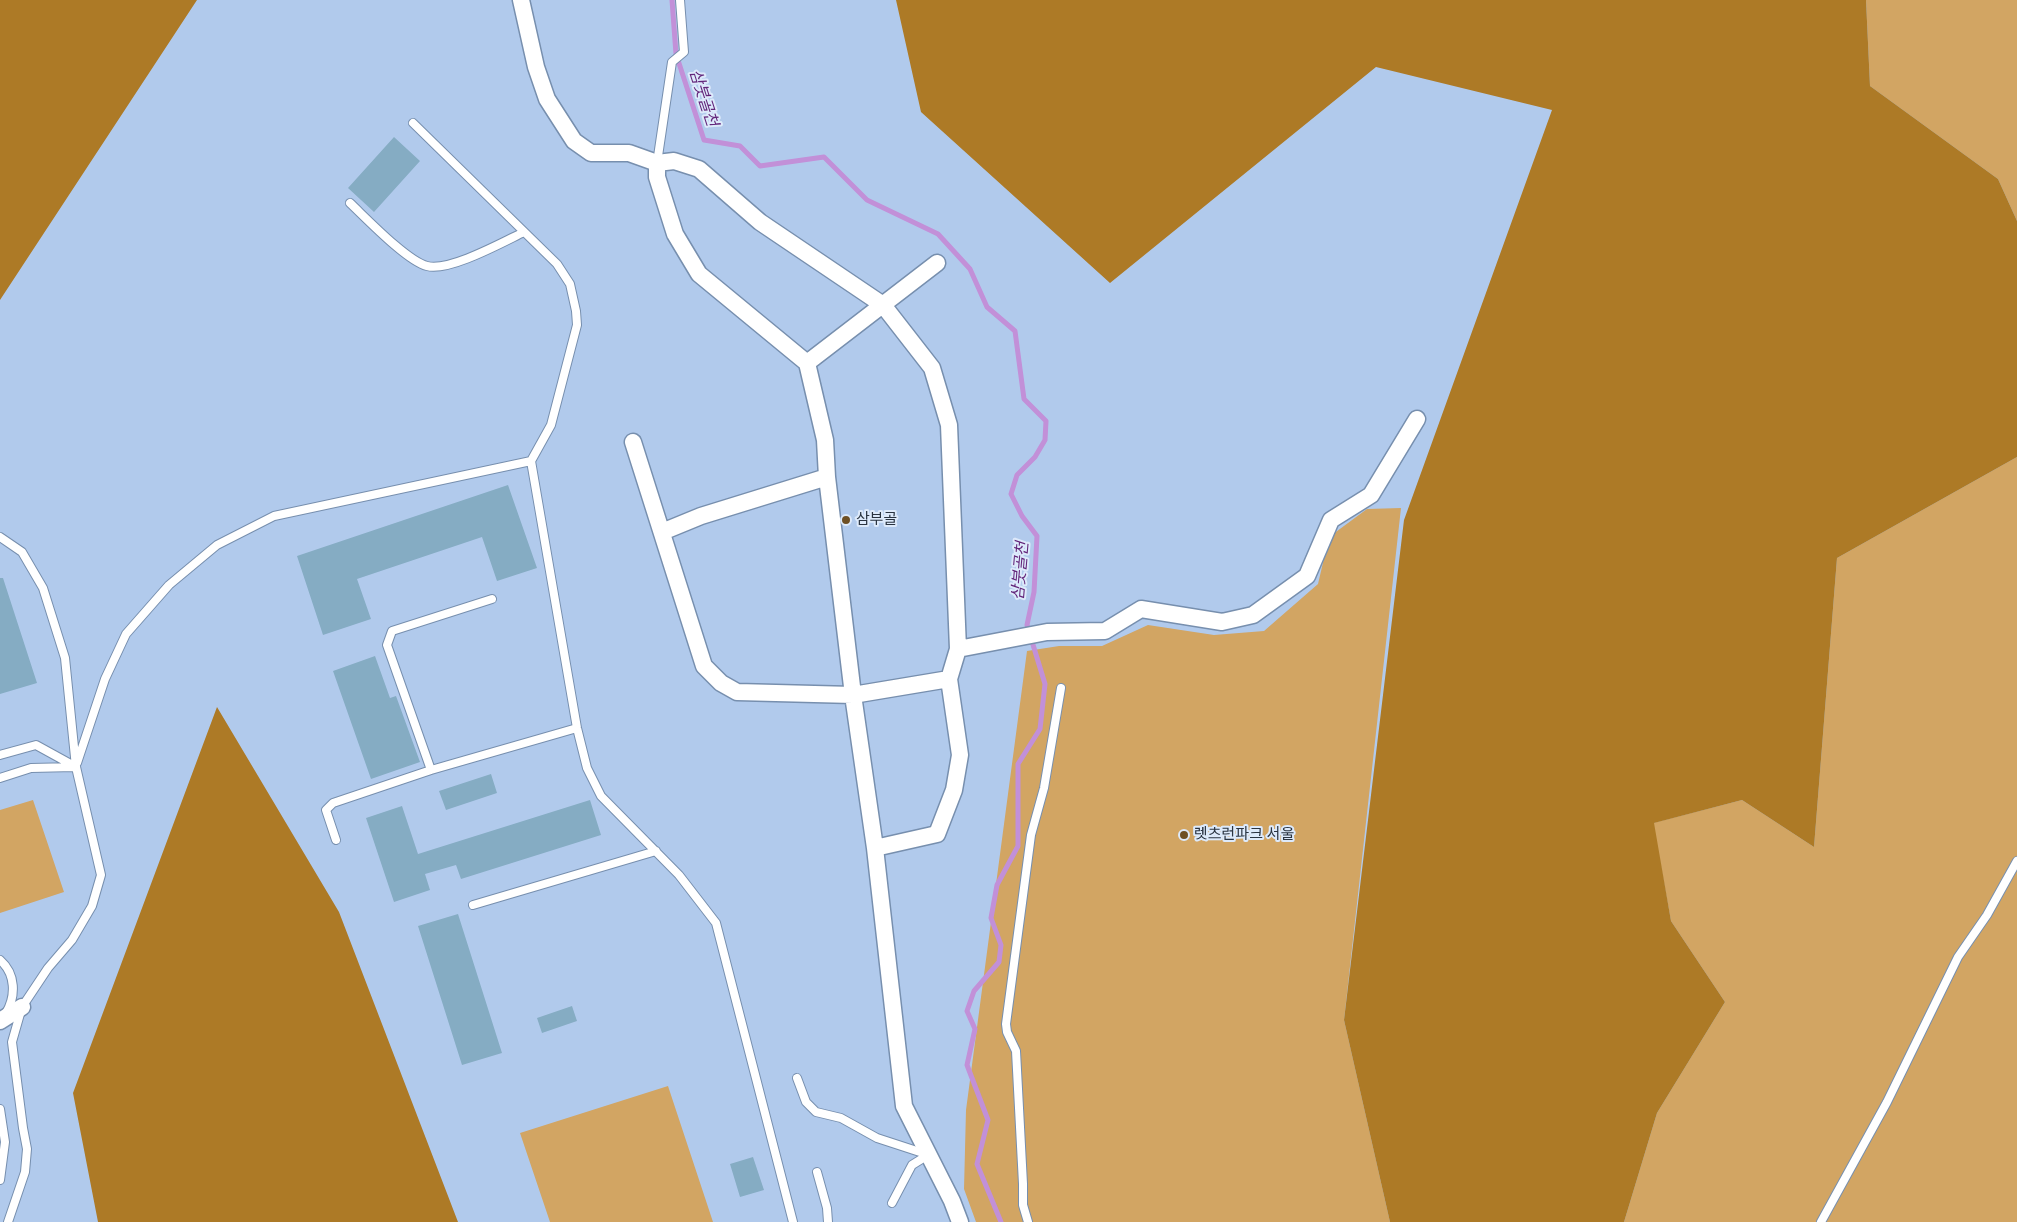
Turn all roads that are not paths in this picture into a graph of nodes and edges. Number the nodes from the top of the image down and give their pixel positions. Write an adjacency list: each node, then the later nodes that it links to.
1 (521, 0): 4 (street)
2 (680, 0): 4 (lane)
3 (413, 123): 6 (lane)
4 (657, 163): 8 (street); 9 (street)
5 (350, 203): 6 (lane)
6 (524, 232): 12 (lane)
7 (937, 264): 8 (street)
8 (883, 305): 9 (street); 17 (street)
9 (807, 363): 13 (street)
10 (1417, 419): 17 (street)
11 (633, 442): 14 (street)
12 (531, 462): 21 (lane); 23 (lane)
13 (827, 477): 14 (street); 20 (street)
14 (662, 532): 20 (street)
15 (0, 537): 23 (lane)
16 (492, 599): 24 (lane)
17 (958, 649): 18 (street)
18 (949, 679): 20 (street); 27 (street)
19 (1061, 688): 44 (lane)
20 (853, 696): 27 (street)
21 (577, 728): 24 (lane); 28 (lane)
22 (0, 756): 23 (lane)
23 (76, 767): 25 (lane); 32 (lane)
24 (431, 770): 26 (lane)
25 (0, 778)
26 (336, 840)
27 (875, 848): 36 (street)
28 (656, 851): 30 (lane); 41 (lane)
29 (2017, 860): 45 (lane)
30 (473, 905)
31 (0, 960): 33 (lane)
32 (22, 1007): 33 (street); 40 (lane)
33 (0, 1021)
34 (796, 1078): 36 (lane)
35 (0, 1109): 38 (lane)
36 (928, 1155): 39 (lane); 43 (street)
37 (817, 1172): 42 (lane)
38 (0, 1180)
39 (892, 1203)
40 (8, 1222)
41 (793, 1222)
42 (828, 1222)
43 (960, 1222)
44 (1028, 1222)
45 (1821, 1222)

